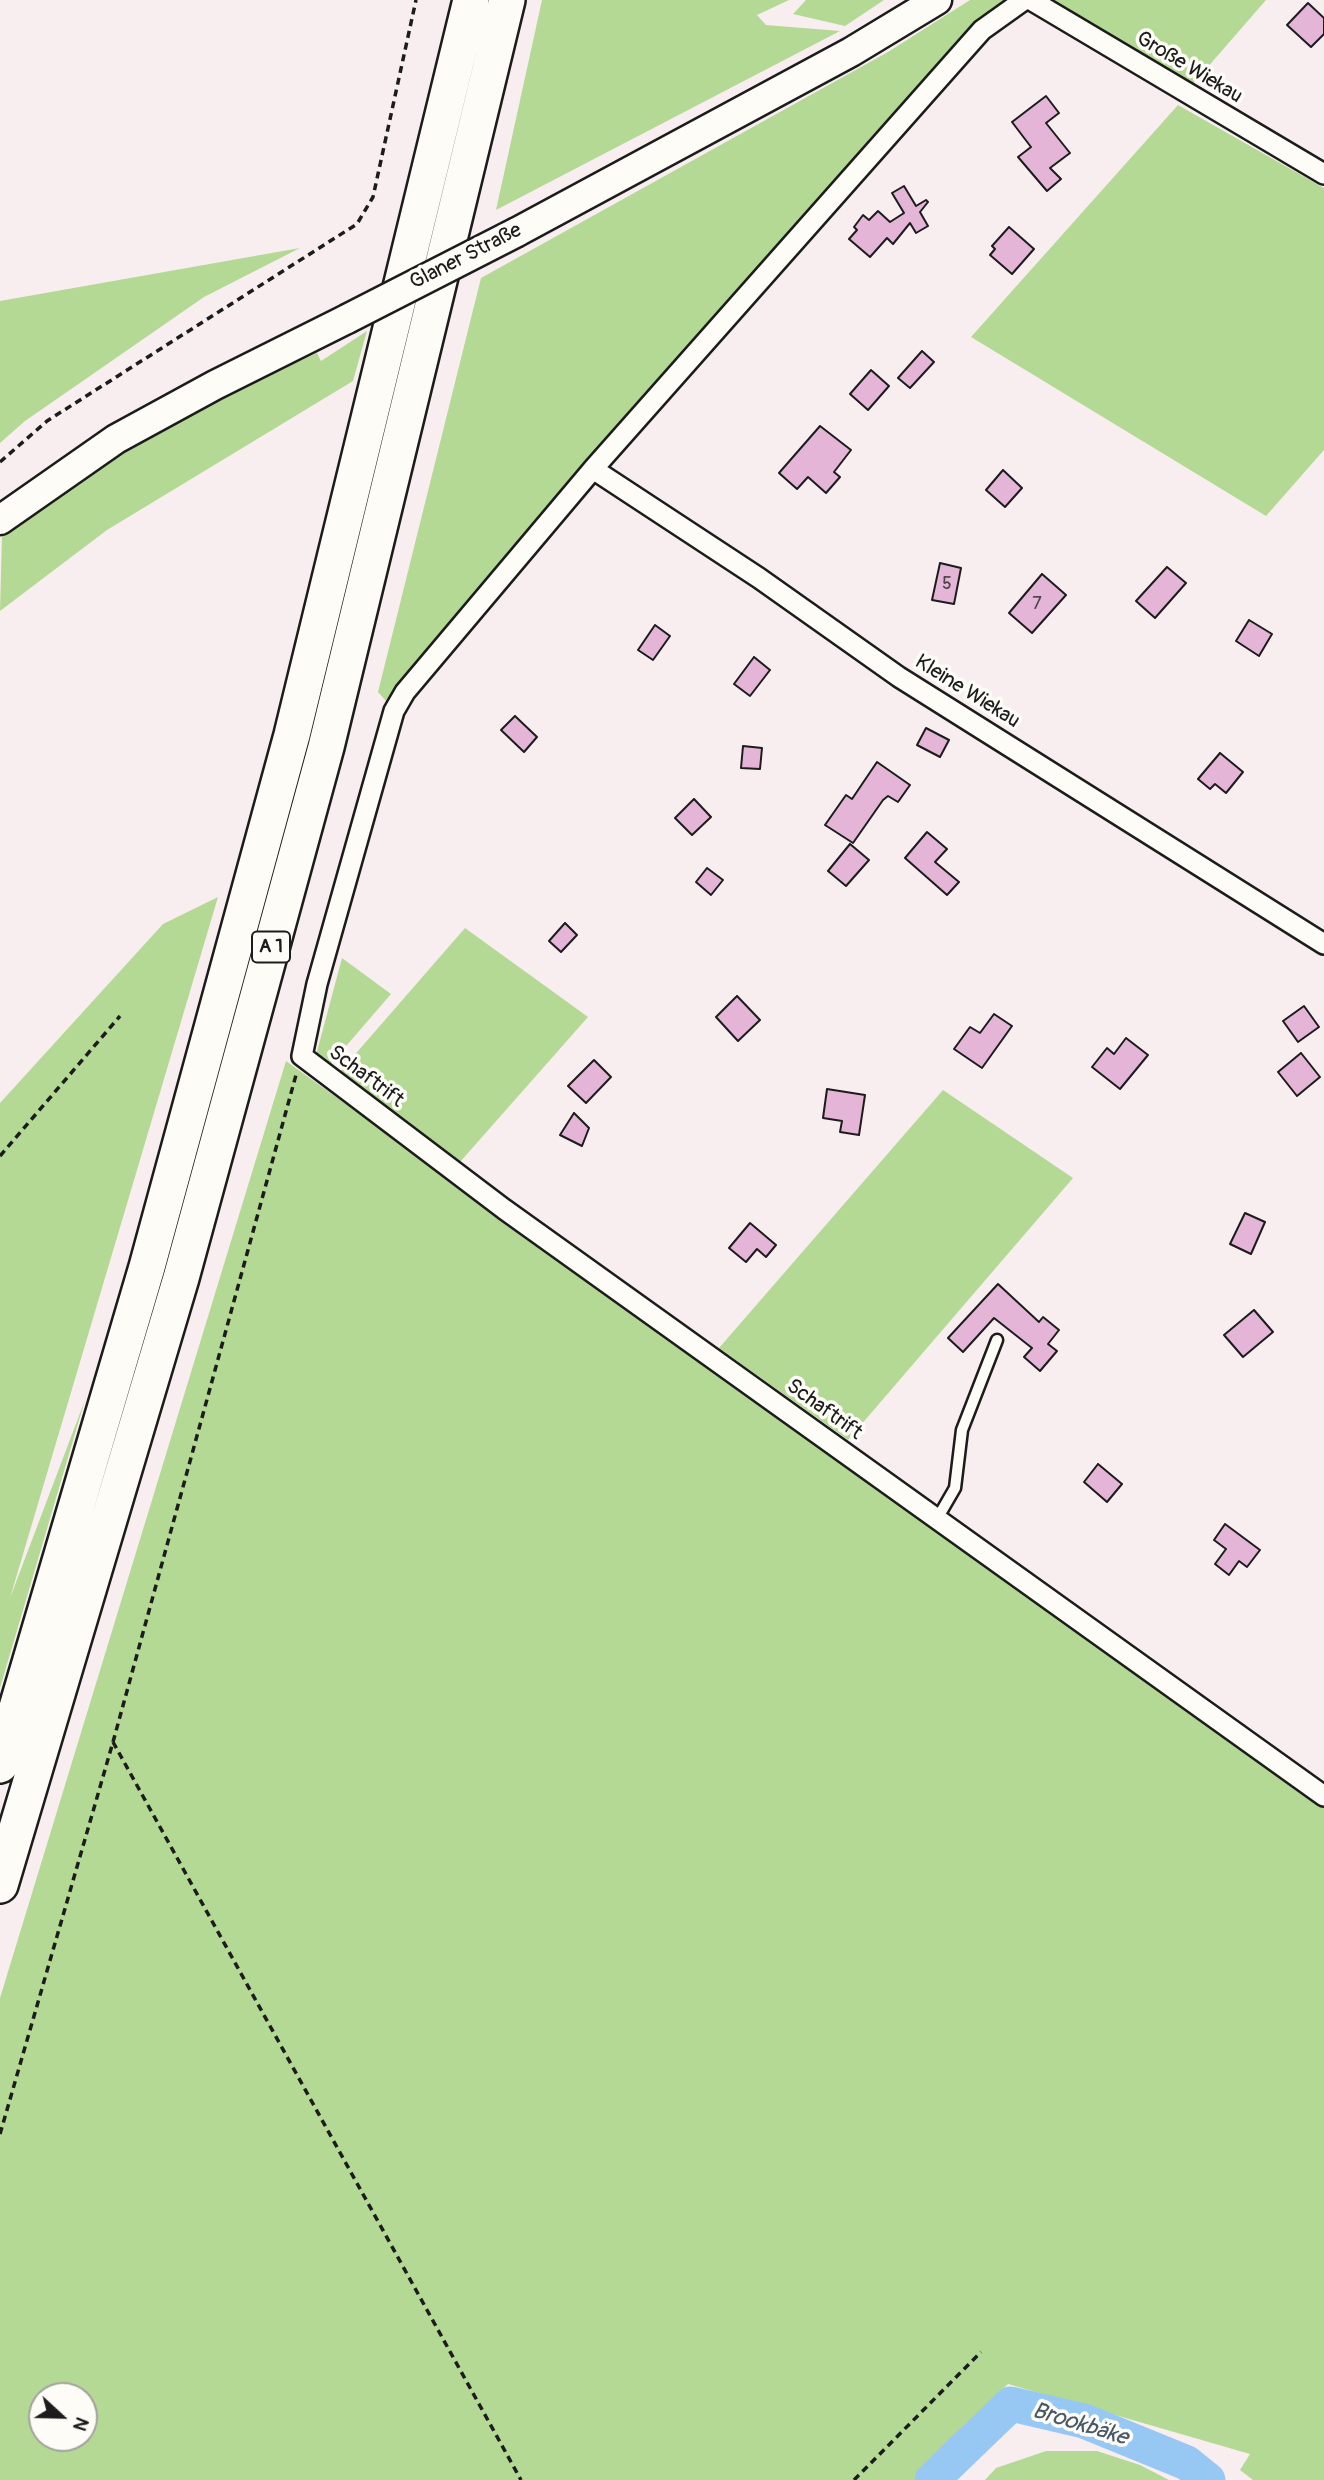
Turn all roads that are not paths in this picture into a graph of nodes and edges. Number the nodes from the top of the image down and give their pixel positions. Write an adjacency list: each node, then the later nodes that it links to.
1 (471, 0): 12 (highway, A 1)
2 (508, 0): 14 (highway, A 1)
3 (937, 0): 8 (street, Glaner Straße, bridge)
4 (1024, 0): 7 (street)
5 (1031, 0): 6 (street, Große Wiekau)
6 (1324, 174)
7 (593, 469): 9 (street, Kleine Wiekau); 11 (street, Schaftrift)
8 (0, 520)
9 (1324, 944)
10 (997, 1340): 11 (lane)
11 (937, 1519): 13 (street, Schaftrift)
12 (0, 1765)
13 (1324, 1796)
14 (0, 1885)

